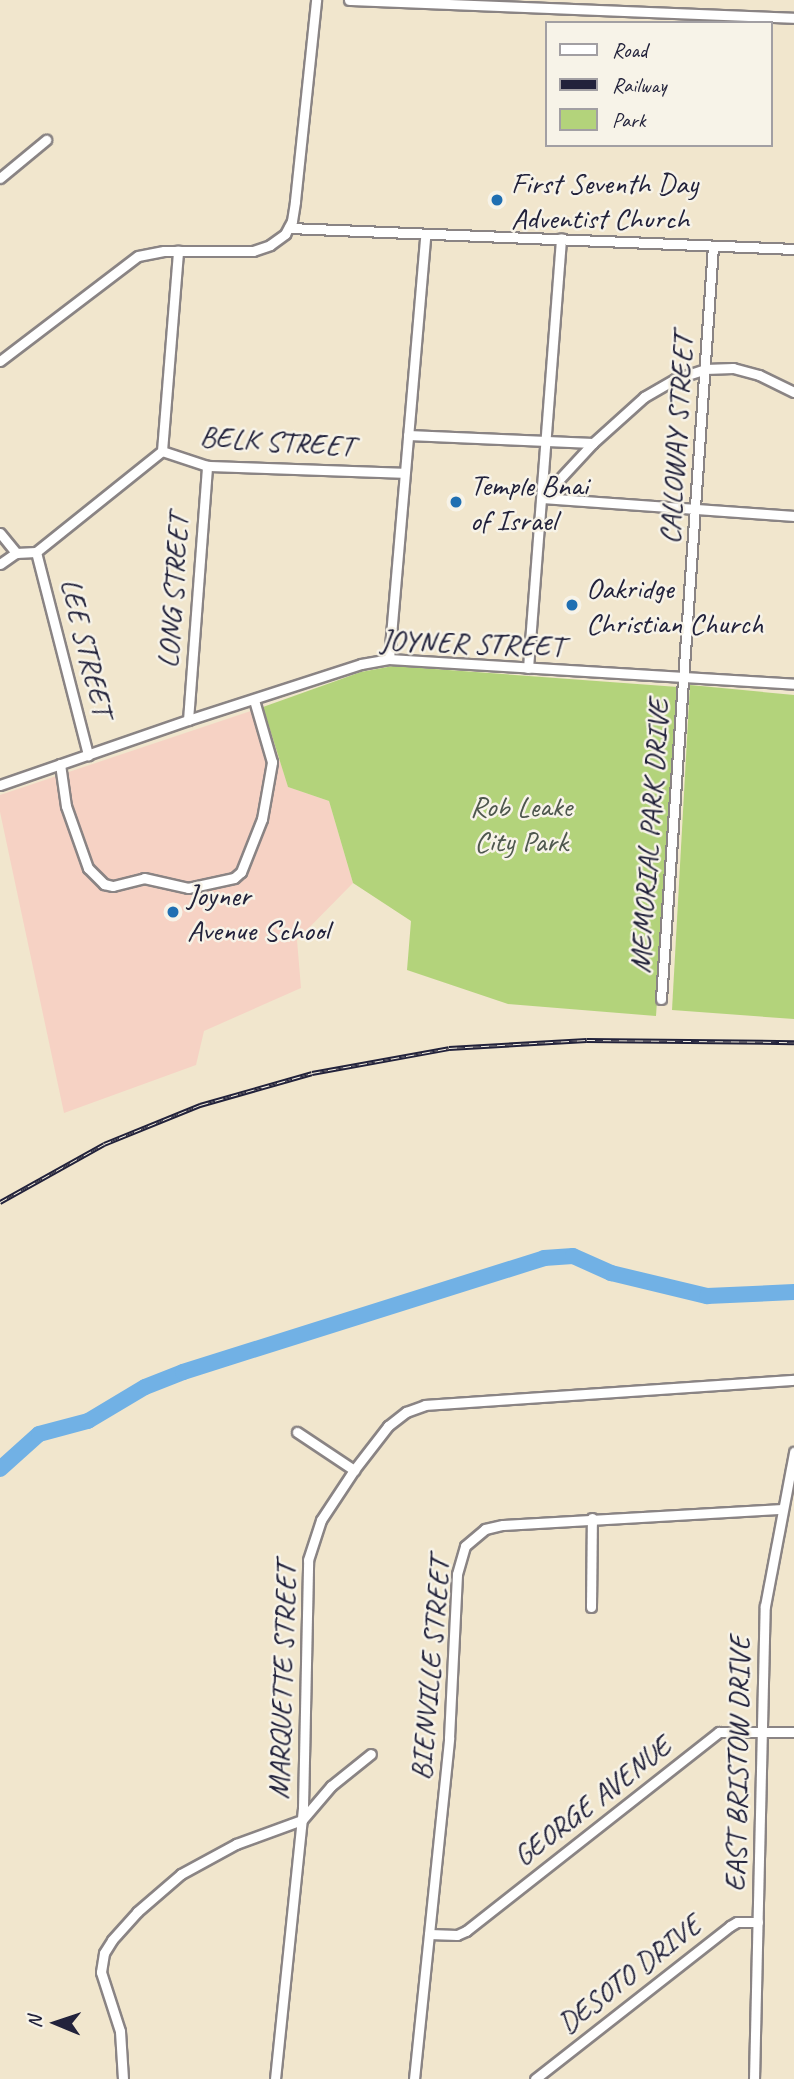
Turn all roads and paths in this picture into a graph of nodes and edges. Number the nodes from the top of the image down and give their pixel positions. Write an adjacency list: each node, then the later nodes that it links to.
1 (316, 0): 7 (street)
2 (349, 0): 3 (street)
3 (589, 4): 4 (street)
4 (794, 18)
5 (46, 140): 6 (street)
6 (0, 178)
7 (289, 228): 8 (street); 12 (street)
8 (425, 236): 9 (street); 16 (street)
9 (561, 239): 10 (street); 17 (street)
10 (713, 246): 11 (street); 14 (street, CALLOWAY STREET)
11 (794, 249)
12 (178, 251): 13 (street); 19 (street)
13 (0, 361)
14 (705, 369): 15 (street); 18 (street); 23 (street, CALLOWAY STREET)
15 (794, 392)
16 (408, 435): 17 (street); 21 (street)
17 (545, 442): 18 (street); 22 (street)
18 (593, 443): 22 (street)
19 (162, 451): 20 (street, BELK STREET); 26 (street, BELK STREET)
20 (207, 466): 21 (street, BELK STREET); 34 (street, LONG STREET)
21 (404, 472): 29 (street)
22 (542, 498): 23 (street); 30 (street)
23 (696, 509): 24 (street); 31 (street, CALLOWAY STREET)
24 (794, 516)
25 (0, 533): 27 (street)
26 (36, 552): 27 (street); 35 (street, LEE STREET)
27 (16, 553): 28 (street)
28 (0, 564)
29 (389, 659): 30 (street, JOYNER STREET); 33 (street, JOYNER STREET)
30 (528, 668): 31 (street, JOYNER STREET)
31 (685, 678): 32 (street, JOYNER STREET); 38 (street, MEMORIAL PARK DRIVE)
32 (794, 684)
33 (254, 700): 34 (street, JOYNER STREET); 36 (street)
34 (188, 720): 35 (street, JOYNER STREET)
35 (88, 755): 36 (street, JOYNER STREET)
36 (60, 764): 37 (street, JOYNER STREET)
37 (0, 785)
38 (661, 999)
39 (794, 1380): 42 (street, MARQUETTE STREET)
40 (298, 1432): 42 (street)
41 (794, 1452): 43 (street, EAST BRISTOW DRIVE)
42 (354, 1470): 49 (street, MARQUETTE STREET)
43 (783, 1509): 44 (street, BIENVILLE STREET); 46 (street, EAST BRISTOW DRIVE)
44 (592, 1518): 45 (street); 51 (street, BIENVILLE STREET)
45 (590, 1607)
46 (762, 1731): 47 (street, GEORGE AVENUE); 50 (street, EAST BRISTOW DRIVE); 51 (street, GEORGE AVENUE)
47 (794, 1732)
48 (371, 1754): 49 (street)
49 (302, 1820): 52 (street); 53 (street, MARQUETTE STREET)
50 (758, 1922): 55 (street, DESOTO DRIVE); 56 (street, EAST BRISTOW DRIVE)
51 (429, 1934): 54 (street, BIENVILLE STREET)
52 (123, 2079)
53 (275, 2079)
54 (414, 2079)
55 (535, 2079)
56 (754, 2079)

